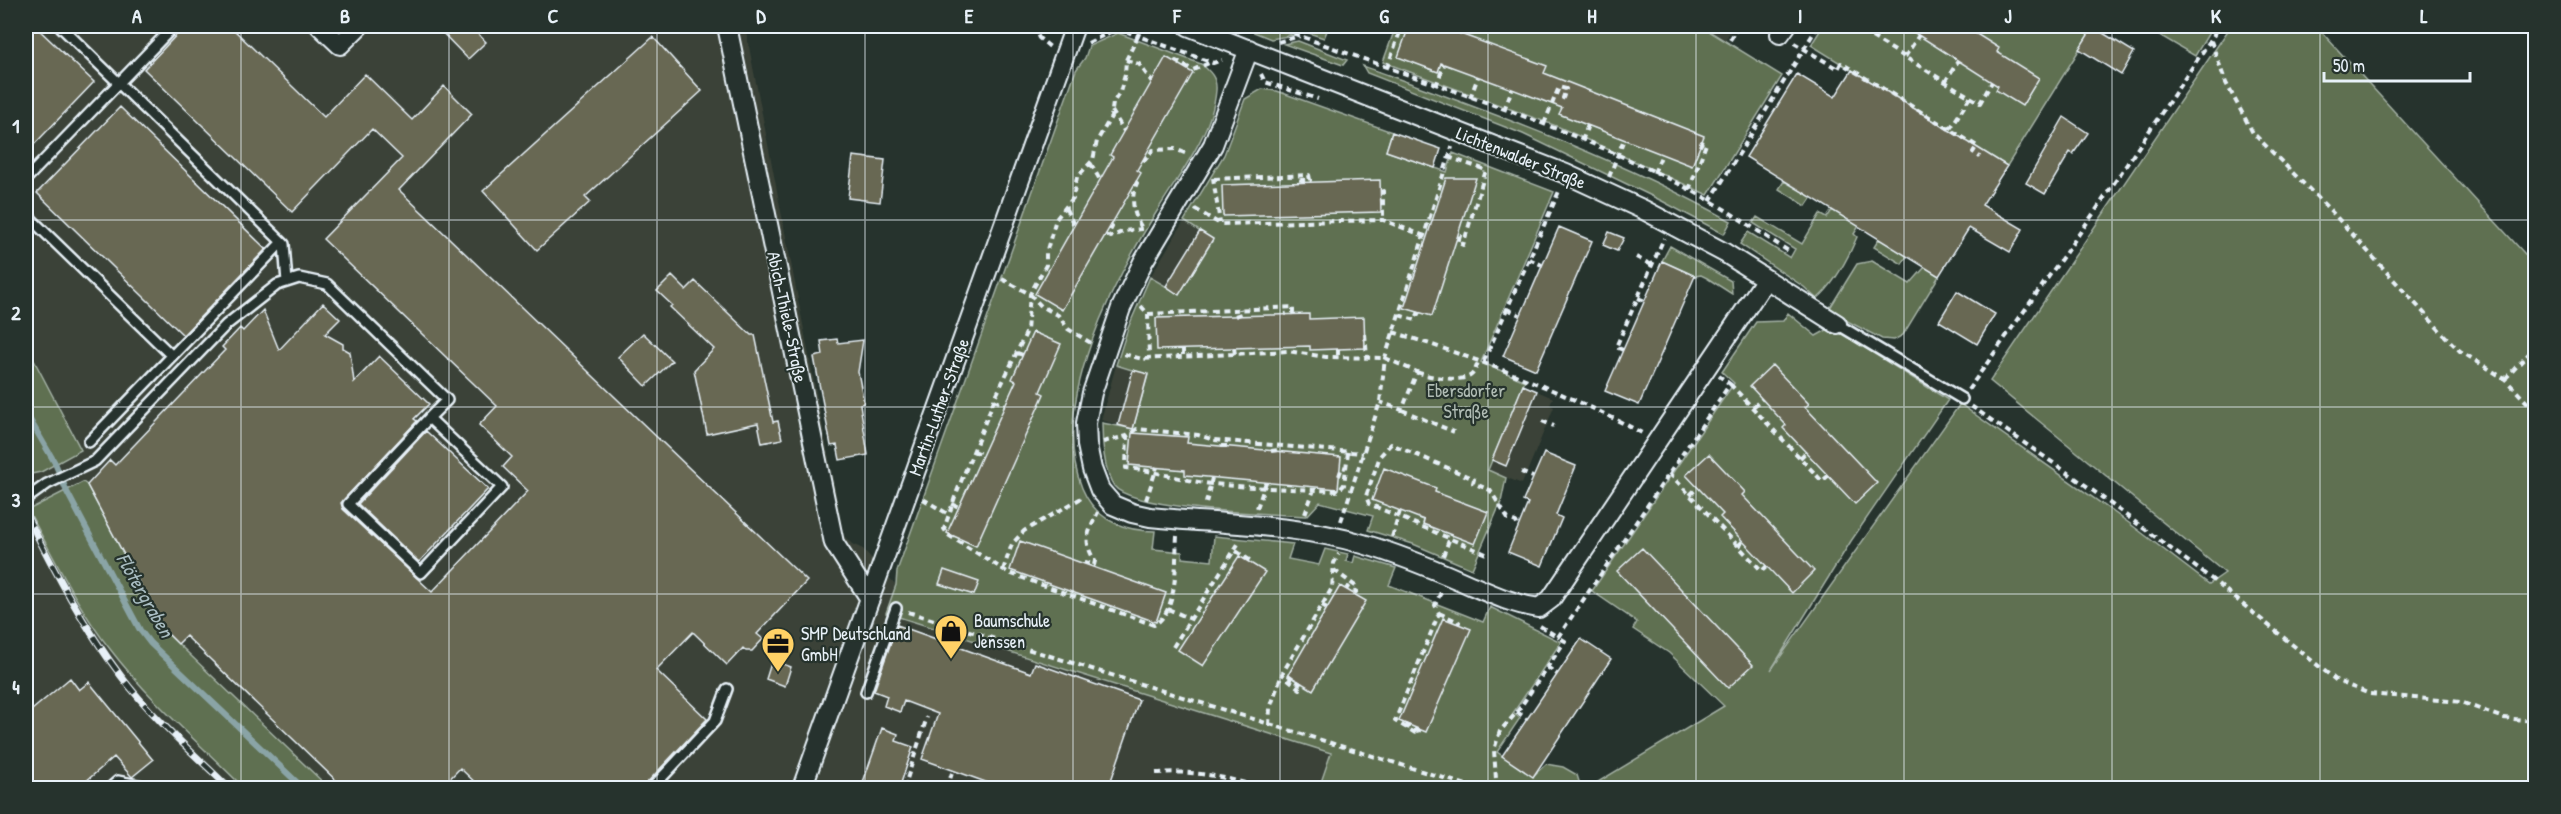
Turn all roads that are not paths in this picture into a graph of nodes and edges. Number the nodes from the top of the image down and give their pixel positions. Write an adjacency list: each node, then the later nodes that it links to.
1 (60, 26): 9 (lane)
2 (174, 26): 9 (lane)
3 (320, 26): 4 (street)
4 (359, 26)
5 (728, 26): 21 (street, Abich-Thiele-Straße)
6 (1075, 26): 21 (street, Martin-Luther-Straße)
7 (1188, 26): 8 (street, Lichtenwalder Straße)
8 (1249, 49): 13 (street, Lichtenwalder Straße); 13 (street)
9 (117, 84): 10 (lane); 12 (lane)
10 (26, 179)
11 (26, 214): 16 (lane)
12 (282, 242): 14 (lane); 16 (lane)
13 (1766, 279): 15 (street, Lichtenwalder Straße)
14 (287, 282): 18 (lane); 20 (lane)
15 (1837, 324): 17 (lane)
16 (172, 356): 19 (lane)
17 (1962, 399)
18 (429, 418): 18 (lane)
19 (88, 442)
20 (26, 499)
21 (870, 599): 28 (street, Martin-Luther-Straße)
22 (896, 608): 24 (lane)
23 (727, 689): 27 (lane)
24 (866, 692)
25 (110, 789): 26 (lane)
26 (153, 789)
27 (652, 789)
28 (802, 789)

